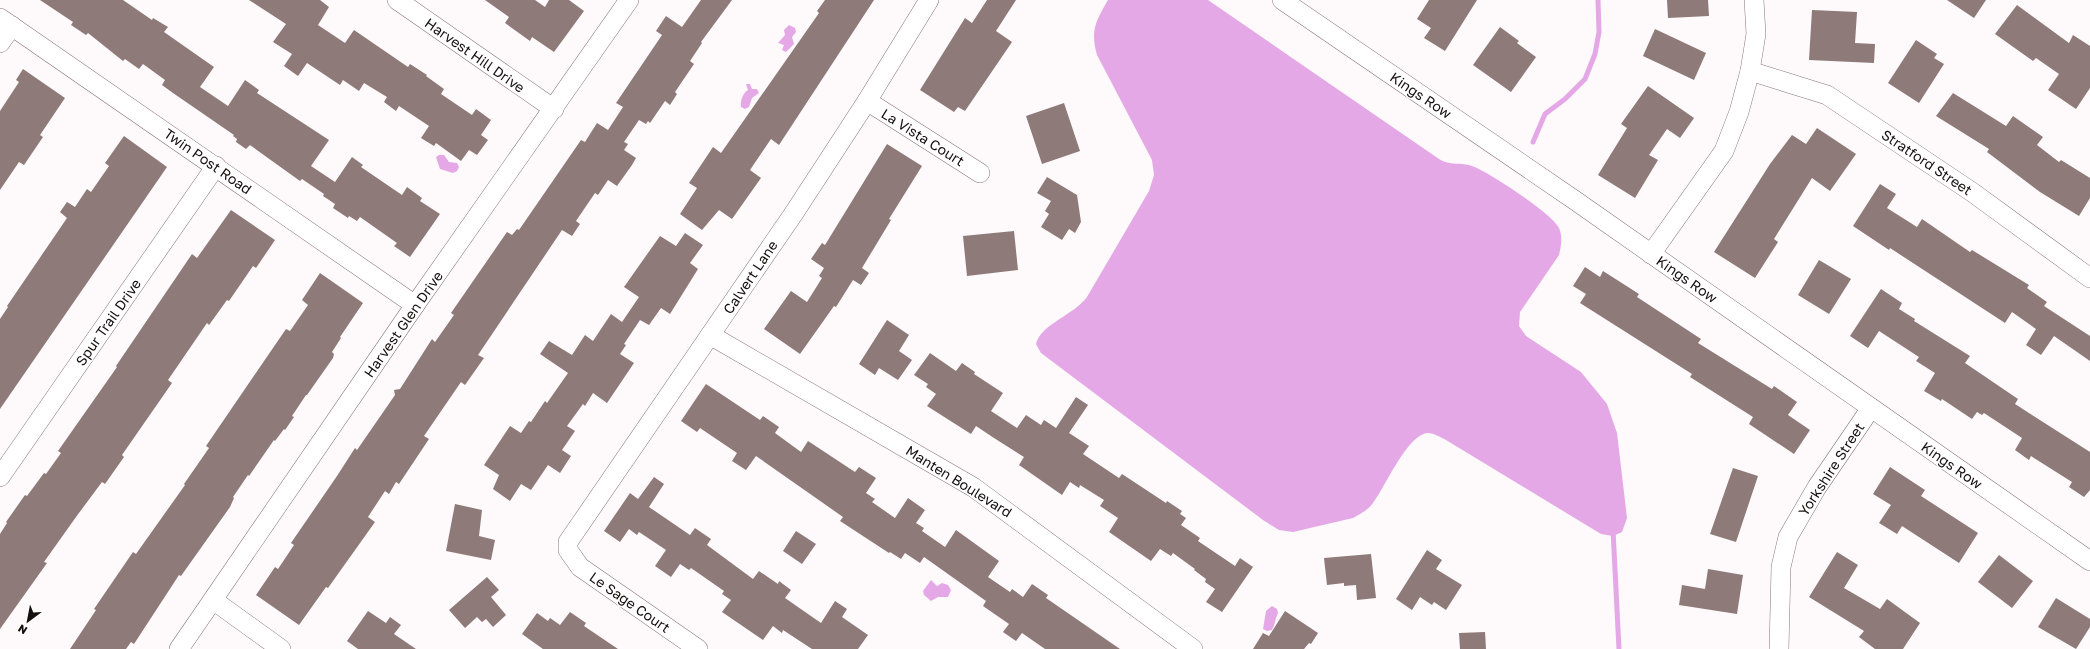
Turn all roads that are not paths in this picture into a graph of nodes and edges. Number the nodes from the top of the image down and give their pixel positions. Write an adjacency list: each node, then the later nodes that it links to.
1 (397, 0): 10 (street, Harvest Hill Drive)
2 (629, 0): 10 (street, Harvest Glen Drive)
3 (928, 0): 9 (street, Calvert Lane)
4 (1282, 0): 13 (street, Kings Row)
5 (1754, 0): 8 (street)
6 (6, 22): 7 (street); 11 (street, Twin Post Road)
7 (0, 43)
8 (1750, 71): 13 (street); 14 (street, Stratford Street)
9 (867, 101): 12 (street, La Vista Court); 16 (street, Calvert Lane)
10 (554, 109): 15 (street, Harvest Glen Drive)
11 (216, 166): 15 (street, Twin Post Road); 18 (street, Spur Trail Drive)
12 (980, 173)
13 (1651, 254): 17 (street, Kings Row)
14 (2090, 278)
15 (415, 305): 21 (street, Harvest Glen Drive)
16 (710, 335): 19 (street, Calvert Lane); 25 (street, Manten Boulevard)
17 (1871, 408): 20 (street, Kings Row); 26 (street, Yorkshire Street)
18 (0, 477)
19 (568, 550): 24 (street, Le Sage Court)
20 (2090, 561)
21 (213, 600): 22 (street, Harvest Glen Drive); 23 (street)
22 (178, 649)
23 (281, 649)
24 (698, 649)
25 (1193, 649)
26 (1779, 649)

